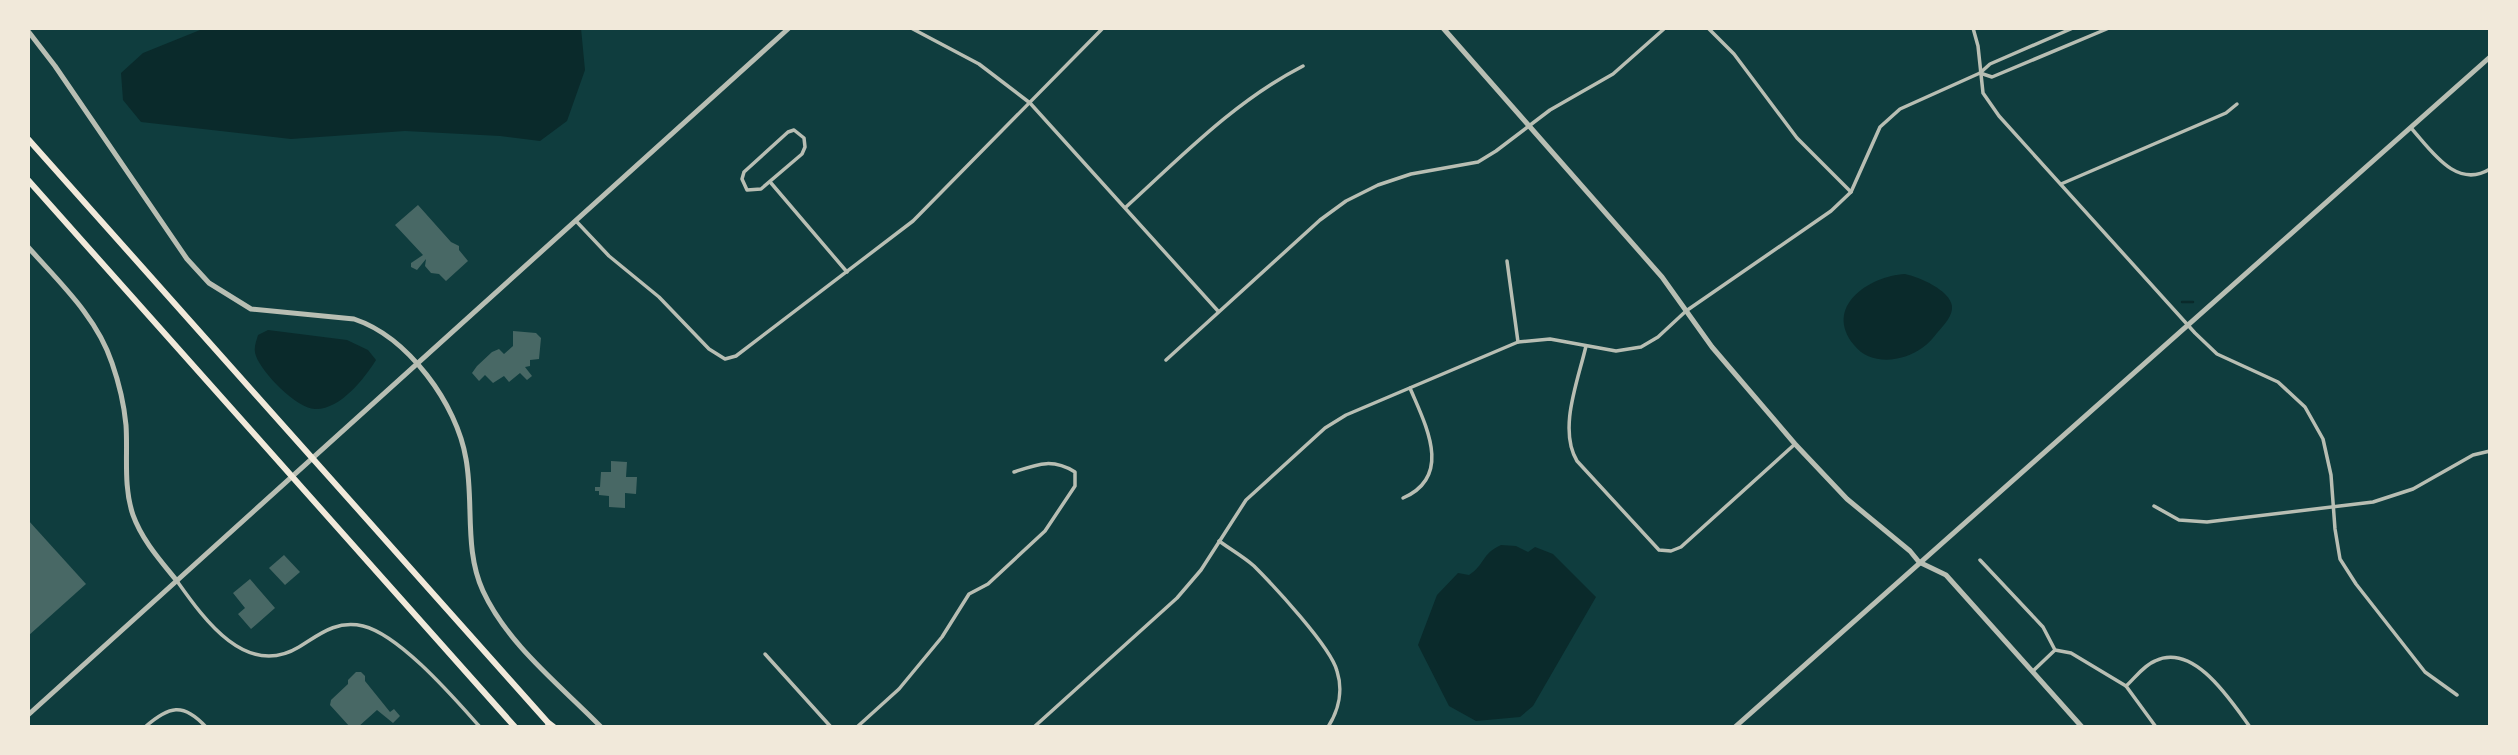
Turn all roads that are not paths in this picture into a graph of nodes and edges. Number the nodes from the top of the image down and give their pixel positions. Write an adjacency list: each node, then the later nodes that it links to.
1 (789, 28): 25 (street)
2 (911, 28): 14 (street)
3 (1103, 28): 14 (street)
4 (1443, 28): 16 (street)
5 (1665, 28): 16 (street)
6 (1708, 28): 23 (street)
7 (1973, 28): 13 (street)
8 (2073, 28): 13 (street)
9 (2109, 28): 13 (street)
10 (28, 31): 35 (street)
11 (2490, 57): 17 (street)
12 (1303, 66): 24 (street)
13 (1980, 73): 22 (street); 23 (street)
14 (1030, 103): 24 (street); 28 (street)
15 (2237, 104): 22 (street)
16 (1530, 125): 29 (street); 30 (street)
17 (2411, 128): 19 (street); 31 (street)
18 (28, 139): 39 (highway)
19 (2490, 169)
20 (28, 180): 41 (highway)
21 (770, 183): 21 (street); 28 (street)
22 (2061, 184): 31 (street)
23 (1851, 192): 29 (street)
24 (1126, 207): 30 (street)
25 (576, 221): 28 (street); 35 (street)
26 (28, 247): 48 (street)
27 (1507, 261): 32 (street)
28 (848, 272)
29 (1686, 311): 33 (street); 37 (street)
30 (1219, 312): 34 (street)
31 (2189, 326): 44 (street); 47 (street)
32 (1518, 342): 33 (street); 36 (street)
33 (1586, 346): 37 (street)
34 (1166, 360)
35 (417, 364): 39 (street); 60 (street)
36 (1409, 388): 42 (street); 45 (street)
37 (1795, 444): 47 (street)
38 (2490, 451): 44 (street)
39 (313, 458): 41 (street); 55 (highway)
40 (1014, 472): 62 (street)
41 (293, 477): 48 (street); 59 (highway)
42 (1403, 498)
43 (2154, 506): 44 (street)
44 (2333, 507): 53 (street)
45 (1219, 541): 63 (street); 64 (street)
46 (1980, 560): 49 (street)
47 (1919, 562): 51 (street); 65 (street)
48 (177, 580): 54 (street); 58 (street)
49 (2055, 650): 51 (street); 52 (street)
50 (765, 654): 61 (street)
51 (2033, 671): 66 (street)
52 (2126, 686): 67 (street); 68 (street)
53 (2457, 695)
54 (28, 715)
55 (552, 726)
56 (145, 727): 57 (street)
57 (206, 727)
58 (480, 727)
59 (515, 727)
60 (601, 727)
61 (831, 727)
62 (857, 727)
63 (1034, 727)
64 (1328, 727)
65 (1735, 727)
66 (2082, 727)
67 (2156, 727)
68 (2250, 727)

